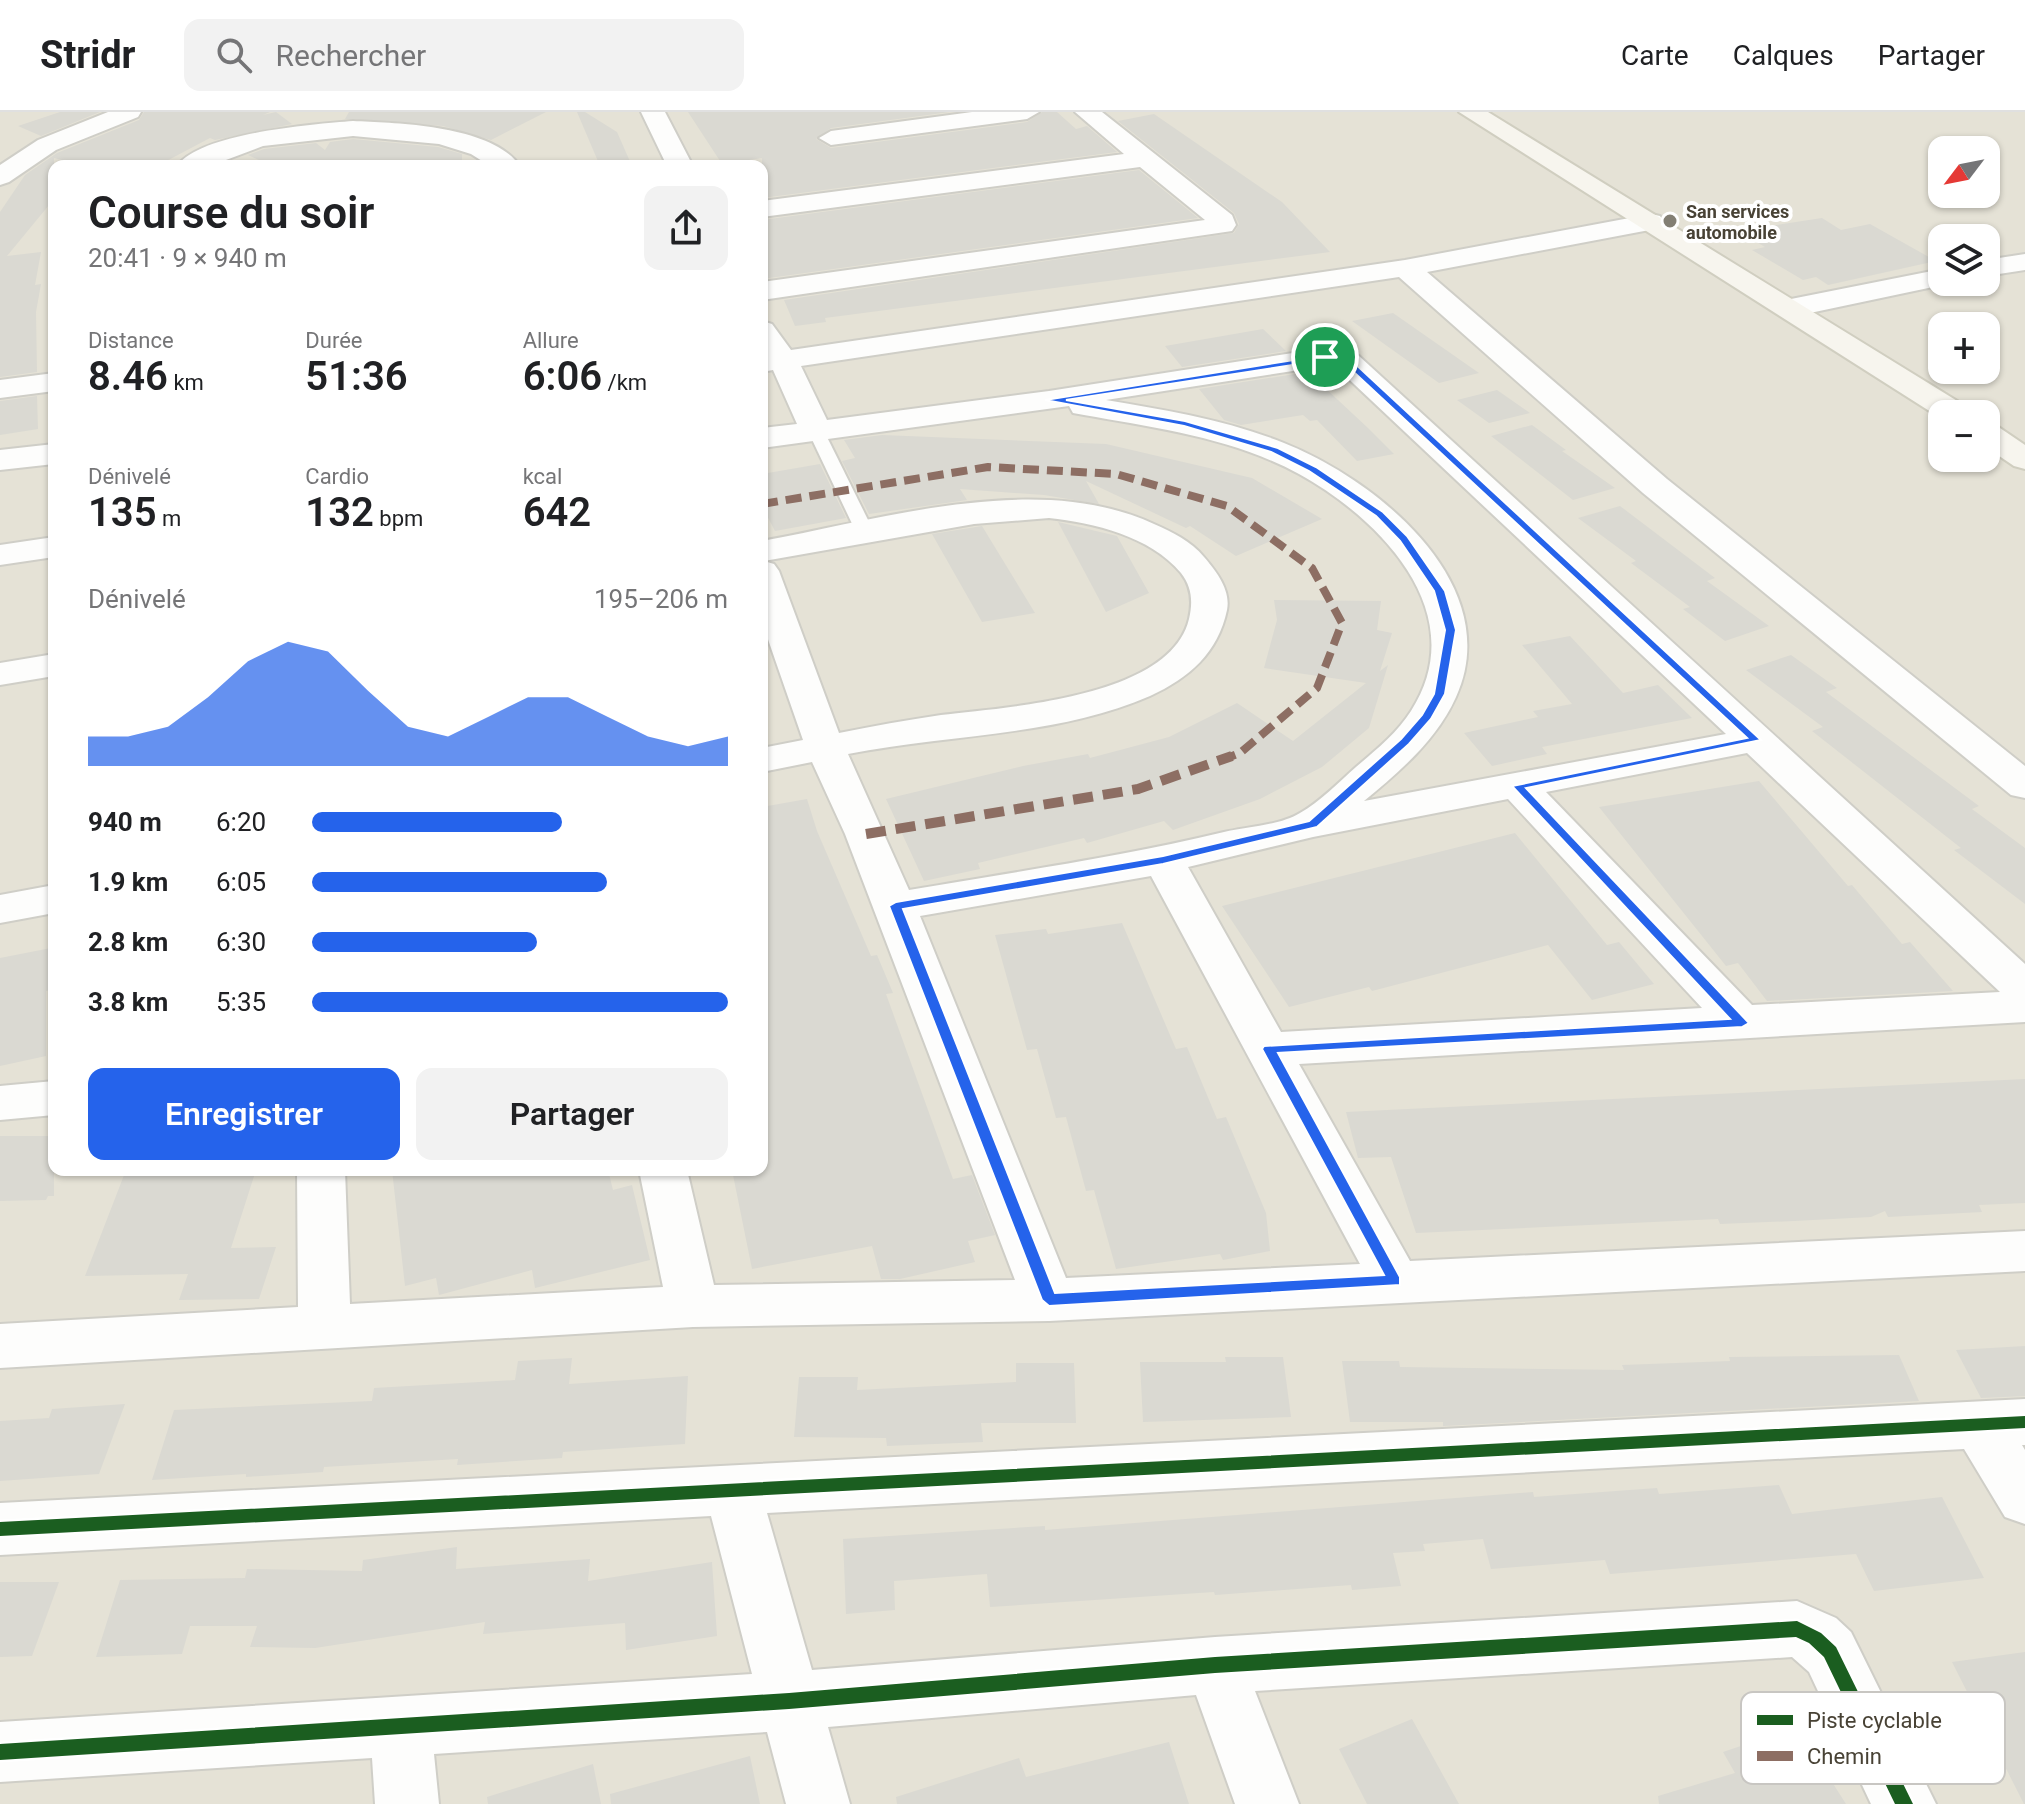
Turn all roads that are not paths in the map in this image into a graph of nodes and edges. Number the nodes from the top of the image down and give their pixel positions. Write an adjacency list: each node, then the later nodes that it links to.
1 (129, 112): 13 (street)
2 (814, 112): 8 (street)
3 (1027, 112): 8 (street)
4 (1087, 112): 9 (street)
5 (1471, 112): 16 (main road)
6 (650, 113): 12 (street)
7 (325, 118): 10 (street); 11 (street)
8 (831, 138): 14 (street)
9 (1145, 159): 14 (street); 21 (street)
10 (204, 160)
11 (500, 160)
12 (677, 160)
13 (0, 177)
14 (869, 196): 15 (street)
15 (768, 208)
16 (1651, 222): 19 (street); 22 (main road)
17 (2025, 262): 18 (street)
18 (2000, 266)
19 (1405, 268): 23 (street); 45 (street)
20 (1928, 280): 22 (street)
21 (768, 290)
22 (1791, 308): 27 (main road)
23 (772, 361): 28 (street)
24 (48, 383): 25 (street)
25 (0, 389)
26 (1049, 400): 28 (street); 41 (street); 46 (street)
27 (1934, 400)
28 (815, 429): 29 (street); 34 (lane)
29 (768, 437)
30 (2000, 442): 32 (main road)
31 (48, 455): 33 (street)
32 (2025, 459)
33 (0, 460)
34 (865, 532): 36 (street); 42 (street)
35 (48, 548): 37 (street)
36 (768, 550)
37 (0, 555)
38 (768, 588): 42 (street)
39 (48, 666): 40 (street)
40 (0, 674)
41 (1755, 740): 44 (street); 51 (street)
42 (825, 748): 43 (street); 49 (street)
43 (768, 759)
44 (1518, 786): 46 (street); 53 (street)
45 (2025, 786)
46 (1313, 824): 47 (street)
47 (1163, 860): 49 (street); 54 (street)
48 (48, 900): 50 (street)
49 (896, 906): 61 (street)
50 (0, 909)
51 (2025, 989)
52 (2025, 1006): 53 (street)
53 (1742, 1023): 54 (street)
54 (1269, 1049): 60 (street)
55 (48, 1099): 56 (street)
56 (0, 1103)
57 (321, 1176): 63 (street)
58 (664, 1176): 62 (street)
59 (2025, 1251): 60 (street)
60 (1395, 1281): 61 (street)
61 (1049, 1300): 62 (street)
62 (693, 1306): 63 (street)
63 (325, 1327): 64 (street)
64 (0, 1346)
65 (2002, 1423): 66 (street); 67 (street)
66 (732, 1489): 68 (street); 71 (street)
67 (2025, 1499)
68 (0, 1529)
69 (1215, 1665): 70 (street); 71 (street); 77 (street)
70 (1849, 1692)
71 (789, 1701): 72 (street); 76 (street)
72 (400, 1725): 73 (street); 75 (street)
73 (0, 1752)
74 (1894, 1784): 78 (street)
75 (407, 1804)
76 (818, 1804)
77 (1267, 1804)
78 (1904, 1804)

